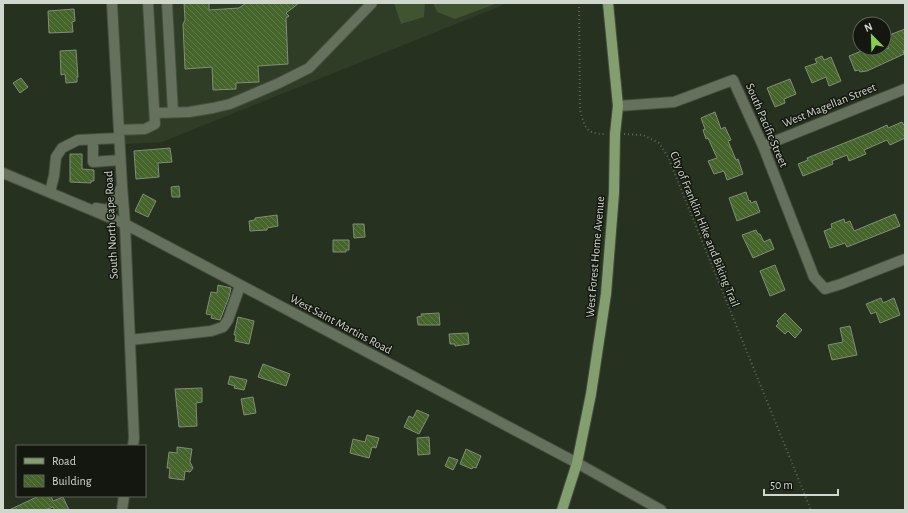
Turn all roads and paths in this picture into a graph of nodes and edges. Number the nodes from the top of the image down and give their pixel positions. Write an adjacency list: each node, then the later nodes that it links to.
1 (112, 3): 11 (street, South North Cape Road)
2 (148, 3): 10 (street)
3 (167, 3): 9 (street)
4 (372, 3): 9 (street)
5 (580, 3): 12 (path, City of Franklin Hike and Biking Trail)
6 (608, 3): 8 (main road, West Forest Home Avenue)
7 (905, 89): 14 (street, West Magellan Street)
8 (618, 106): 12 (main road, West Forest Home Avenue); 14 (street, South Pacific Street)
9 (173, 112): 10 (street)
10 (156, 113): 11 (street)
11 (119, 134): 13 (street); 15 (street, South North Cape Road)
12 (615, 134): 25 (main road, West Forest Home Avenue); 30 (path, City of Franklin Hike and Biking Trail)
13 (92, 140): 15 (street); 18 (street)
14 (763, 146): 21 (street, South Pacific Street)
15 (120, 160): 17 (street, South North Cape Road)
16 (3, 173): 18 (street, West Saint Martins Road)
17 (122, 186): 19 (street); 20 (street, South North Cape Road)
18 (50, 192): 19 (street, West Saint Martins Road)
19 (79, 204): 20 (street, West Saint Martins Road)
20 (125, 224): 22 (street, West Saint Martins Road); 23 (street, South North Cape Road)
21 (905, 259)
22 (240, 286): 23 (street); 25 (street, West Saint Martins Road)
23 (130, 340): 24 (street, South North Cape Road)
24 (132, 445)
25 (577, 463): 28 (main road, West Forest Home Avenue); 29 (street, West Saint Martins Road)
26 (124, 497): 27 (street)
27 (122, 510)
28 (562, 510)
29 (661, 510)
30 (811, 510)

